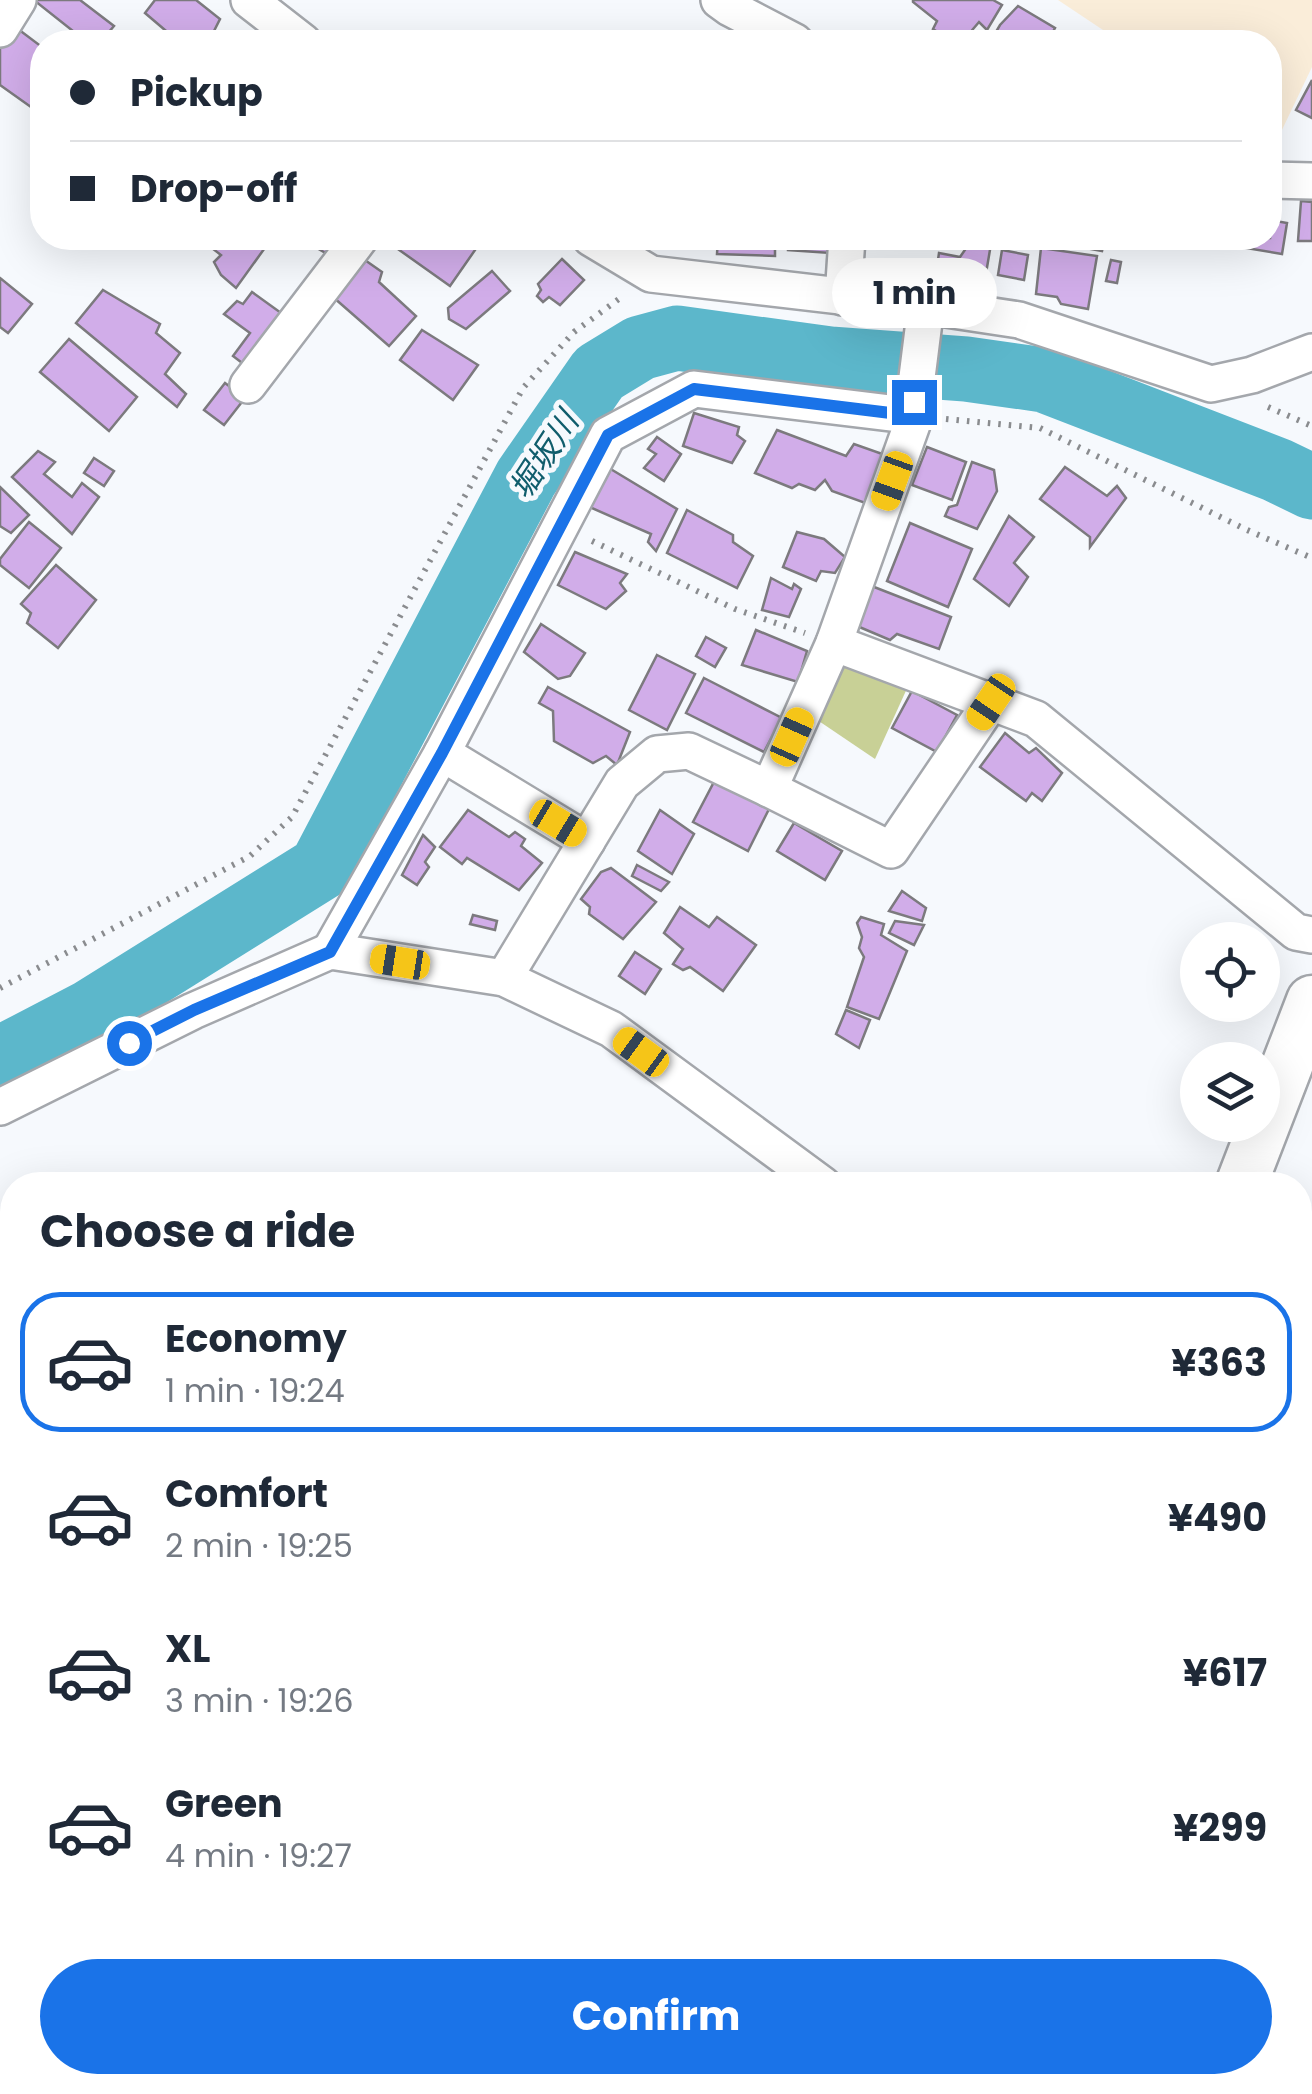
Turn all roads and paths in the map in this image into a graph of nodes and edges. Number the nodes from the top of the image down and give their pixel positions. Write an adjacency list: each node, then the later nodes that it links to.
1 (18, 0): 4 (street)
2 (248, 0): 5 (street)
3 (719, 0): 6 (street)
4 (0, 30)
5 (287, 30)
6 (772, 30)
7 (1282, 180): 8 (street)
8 (1312, 181)
9 (351, 250): 16 (street)
10 (611, 250): 12 (street)
11 (845, 250): 13 (street)
12 (651, 274): 13 (street); 28 (path)
13 (843, 297): 14 (street)
14 (925, 316): 15 (street); 17 (street)
15 (1312, 352)
16 (248, 385)
17 (914, 409): 19 (path); 20 (street); 22 (street)
18 (581, 536): 20 (path)
19 (1312, 558)
20 (834, 643): 21 (street); 23 (street)
21 (991, 702): 23 (street); 25 (street)
22 (442, 753): 24 (street); 26 (street)
23 (768, 788): 24 (street)
24 (587, 840): 27 (street)
25 (1312, 936)
26 (330, 952): 27 (street); 30 (street)
27 (504, 978): 31 (street)
28 (0, 988)
29 (1312, 1001): 32 (street)
30 (0, 1108)
31 (804, 1172)
32 (1246, 1172)

